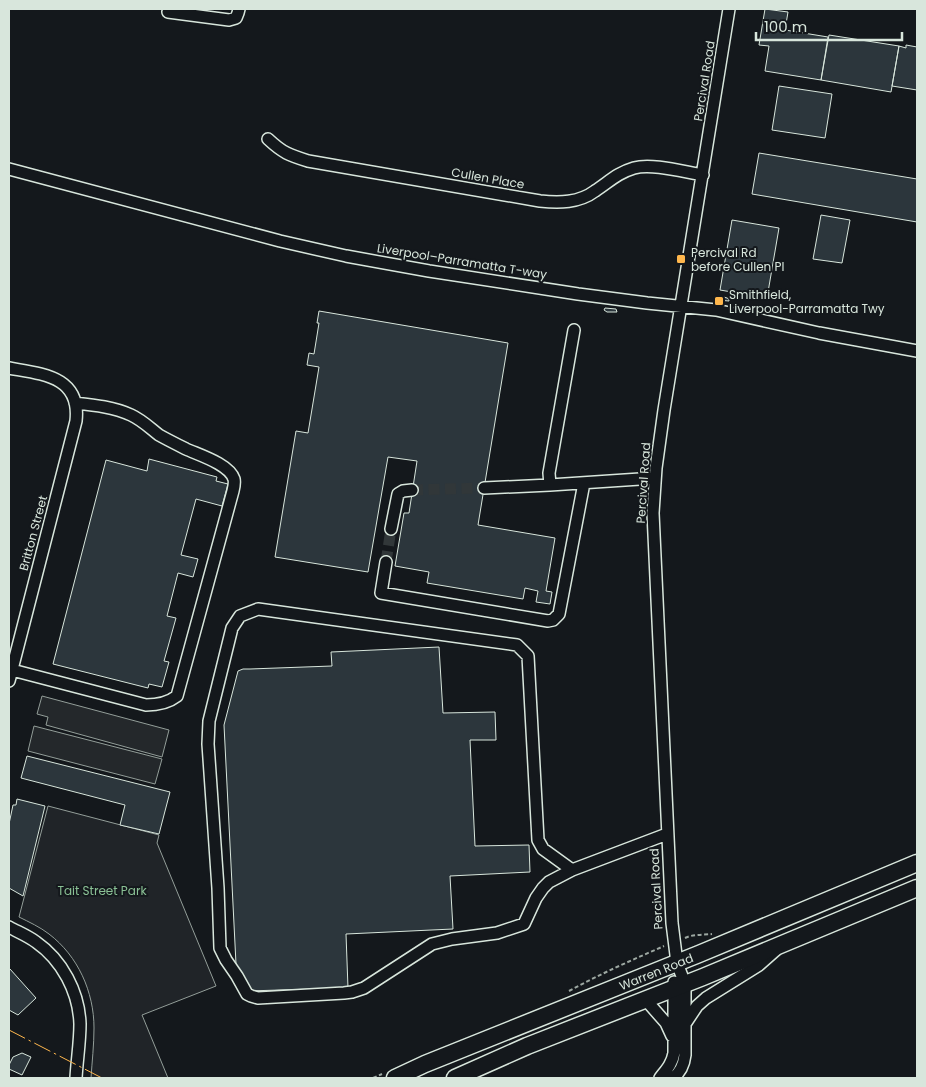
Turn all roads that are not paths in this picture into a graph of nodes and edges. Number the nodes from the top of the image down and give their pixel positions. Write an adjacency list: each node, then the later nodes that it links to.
1 (239, 9): 3 (street)
2 (729, 9): 6 (street, Percival Road)
3 (168, 12)
4 (268, 139): 6 (street, Cullen Place)
5 (9, 169): 7 (street, Liverpool–Parramatta T-way)
6 (702, 175): 7 (street, Percival Road)
7 (681, 306): 9 (street, Liverpool–Parramatta T-way); 12 (street, Percival Road)
8 (574, 330): 14 (street)
9 (917, 351)
10 (9, 368): 11 (street, Britton Street)
11 (75, 403): 19 (street, Britton Street); 19 (street)
12 (655, 478): 13 (street); 20 (street, Percival Road)
13 (584, 483): 14 (street); 18 (street)
14 (550, 485): 15 (street)
15 (484, 488)
16 (412, 490): 17 (street)
17 (391, 528)
18 (386, 562)
19 (10, 676)
20 (668, 834): 22 (street); 26 (street, Percival Road)
21 (917, 863): 26 (highway, Warren Road)
22 (572, 870): 22 (street)
23 (917, 888): 25 (highway, Warren Road)
24 (9, 927): 32 (street)
25 (783, 944): 27 (highway, Warren Road); 29 (street)
26 (676, 964): 27 (street, Percival Road); 31 (highway, Warren Road)
27 (679, 986): 28 (highway, Warren Road); 29 (street, Percival Road); 30 (street, Percival Road)
28 (646, 999): 30 (street); 33 (highway, Warren Road)
29 (685, 1024): 35 (street, Percival Road)
30 (674, 1040): 34 (street, Percival Road)
31 (388, 1076)
32 (76, 1078)
33 (455, 1078)
34 (660, 1078)
35 (673, 1078)

